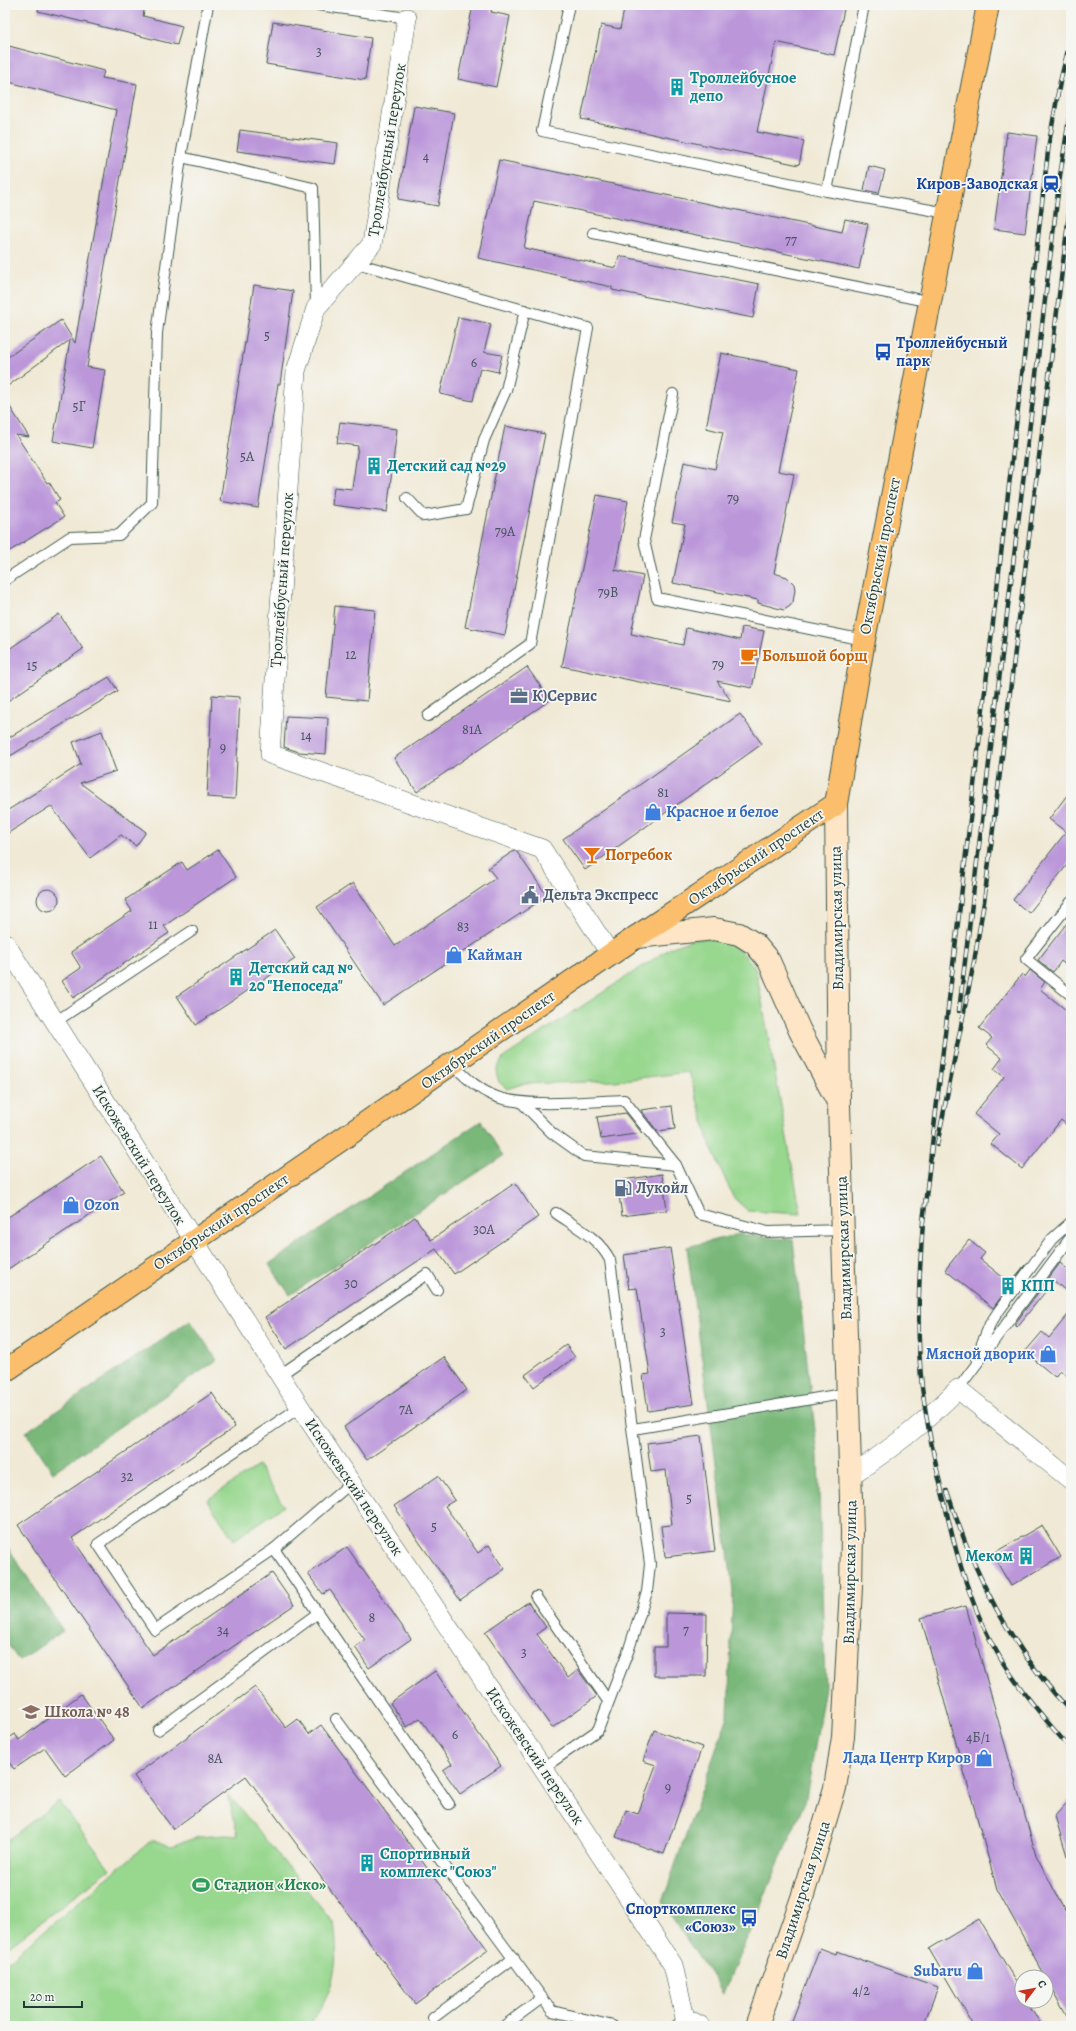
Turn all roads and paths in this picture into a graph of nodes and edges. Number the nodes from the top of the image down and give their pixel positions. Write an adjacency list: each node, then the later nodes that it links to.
1 (208, 5): 7 (lane)
2 (318, 5): 6 (lane)
3 (569, 5): 8 (lane)
4 (864, 5): 8 (lane)
5 (988, 5): 9 (main road, Октябрьский проспект)
6 (407, 18): 11 (street, Троллейбусный переулок)
7 (181, 157): 13 (lane); 17 (lane)
8 (827, 191): 9 (lane)
9 (947, 213): 12 (main road, Октябрьский проспект)
10 (593, 233): 12 (lane)
11 (356, 263): 13 (street, Троллейбусный переулок); 14 (lane)
12 (930, 302): 18 (main road, Октябрьский проспект)
13 (316, 308): 25 (street, Троллейбусный переулок)
14 (525, 310): 16 (lane); 19 (lane)
15 (673, 394): 18 (lane)
16 (407, 498)
17 (5, 580)
18 (864, 640): 20 (main road, Октябрьский проспект)
19 (428, 716)
20 (836, 804): 23 (main road, Октябрьский проспект); 30 (main road, Владимирская улица)
21 (1071, 902): 26 (lane)
22 (192, 931): 27 (lane)
23 (636, 938): 25 (main road, Октябрьский проспект); 30 (main road, Владимирская улица)
24 (5, 943): 27 (street, Искожевский переулок)
25 (611, 954): 28 (main road, Октябрьский проспект)
26 (1071, 995)
27 (55, 1022): 36 (street, Искожевский переулок)
28 (453, 1065): 29 (lane); 36 (main road, Октябрьский проспект)
29 (522, 1103): 31 (lane); 31 (lane)
30 (839, 1105): 34 (main road, Владимирская улица)
31 (676, 1164): 34 (lane)
32 (556, 1213): 44 (lane)
33 (1071, 1222): 38 (lane)
34 (844, 1230): 42 (main road, Владимирская улица)
35 (1071, 1238): 38 (lane)
36 (193, 1240): 39 (main road, Октябрьский проспект); 40 (street, Искожевский переулок)
37 (437, 1290): 40 (lane)
38 (972, 1370): 41 (lane)
39 (5, 1371)
40 (280, 1375): 43 (street, Искожевский переулок)
41 (958, 1389): 45 (street); 46 (street)
42 (848, 1393): 44 (lane); 45 (main road, Владимирская улица)
43 (300, 1407): 47 (street, Искожевский переулок); 48 (lane)
44 (633, 1429): 51 (lane)
45 (851, 1475): 62 (main road, Владимирская улица)
46 (1071, 1480)
47 (351, 1483): 48 (lane); 54 (street, Искожевский переулок)
48 (274, 1549): 50 (lane)
49 (536, 1597): 51 (lane)
50 (318, 1613): 53 (lane); 55 (lane)
51 (608, 1701): 54 (lane)
52 (336, 1719): 56 (lane)
53 (158, 1730)
54 (543, 1768): 59 (street, Искожевский переулок)
55 (449, 1804)
56 (514, 1958): 57 (lane); 58 (lane)
57 (542, 1998): 60 (lane); 61 (lane)
58 (433, 2018)
59 (688, 2023)
60 (504, 2026)
61 (613, 2026)
62 (756, 2026)

